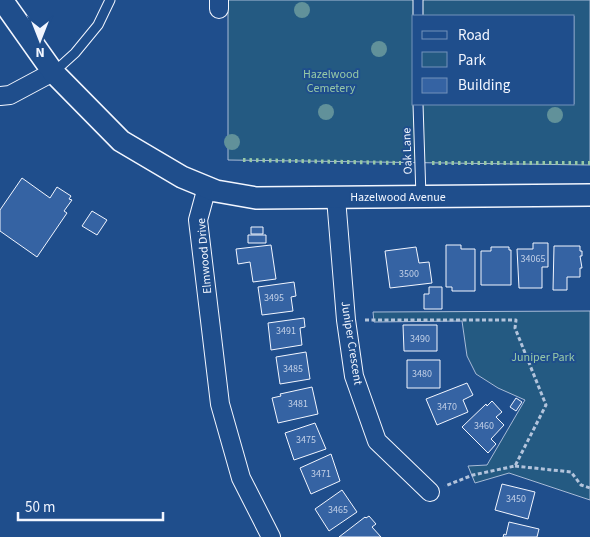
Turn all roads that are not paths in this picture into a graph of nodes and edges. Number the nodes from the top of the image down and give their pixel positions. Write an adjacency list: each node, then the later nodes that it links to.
1 (2, 0): 5 (street)
2 (110, 0): 5 (lane)
3 (418, 0): 4 (lane)
4 (418, 15)
5 (53, 72): 6 (street); 8 (street)
6 (0, 96)
7 (418, 105): 10 (lane, Oak Lane)
8 (207, 187): 11 (street, Hazelwood Avenue); 13 (street, Elmwood Drive)
9 (590, 195): 10 (street, Hazelwood Avenue)
10 (421, 197): 11 (street, Hazelwood Avenue)
11 (336, 198): 12 (street, Juniper Crescent)
12 (430, 492)
13 (271, 537)

